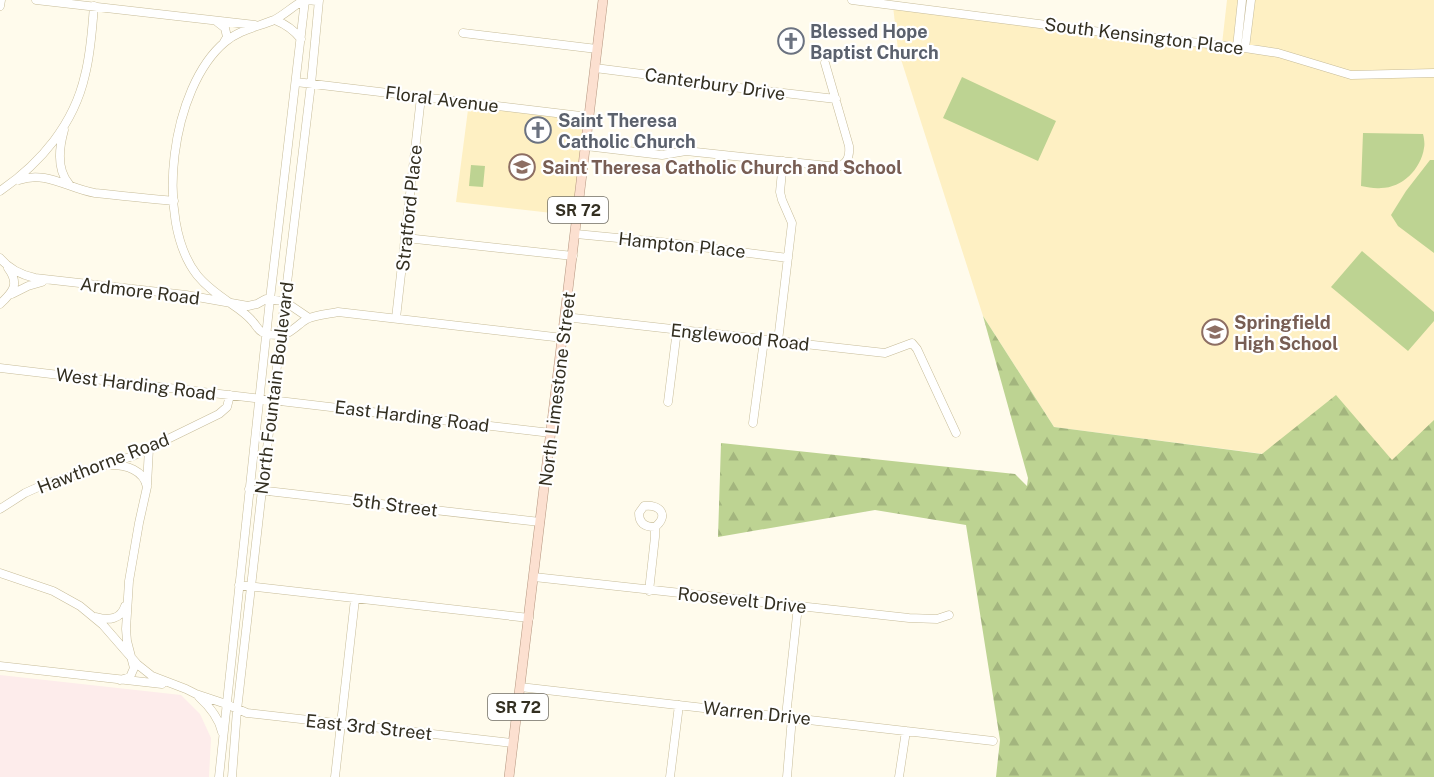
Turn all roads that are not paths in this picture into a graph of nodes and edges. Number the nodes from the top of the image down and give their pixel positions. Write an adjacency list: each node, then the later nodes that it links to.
1 (1, 0): 9 (street)
2 (36, 0): 10 (street)
3 (305, 0): 4 (street); 12 (street); 15 (street, North Fountain Boulevard)
4 (319, 0): 23 (street, North Fountain Boulevard)
5 (603, 0): 18 (main road, North Limestone Street / SR 72)
6 (852, 0): 17 (street, South Kensington Place)
7 (1242, 0): 17 (street)
8 (1251, 0): 17 (street)
9 (0, 6)
10 (94, 6): 11 (street); 27 (street)
11 (214, 20): 13 (street); 16 (street)
12 (275, 20): 13 (street); 15 (street)
13 (260, 25): 16 (street)
14 (463, 33): 18 (street)
15 (301, 39): 22 (street, North Fountain Boulevard)
16 (223, 44): 33 (street)
17 (1241, 47): 21 (street, South Kensington Place)
18 (597, 49): 20 (main road, North Limestone Street / SR 72)
19 (825, 63): 25 (street)
20 (595, 68): 25 (street, Canterbury Drive); 26 (main road, North Limestone Street / SR 72)
21 (1434, 73)
22 (296, 82): 23 (street, Floral Avenue); 41 (street, North Fountain Boulevard)
23 (310, 84): 24 (street, Floral Avenue); 42 (street, North Fountain Boulevard)
24 (421, 97): 26 (street, Floral Avenue); 35 (street, Stratford Place)
25 (836, 99): 29 (street)
26 (589, 117): 28 (main road, North Limestone Street / SR 72)
27 (65, 125): 30 (street); 31 (street)
28 (586, 146): 29 (street); 34 (main road, North Limestone Street / SR 72)
29 (783, 161): 37 (street)
30 (12, 183): 31 (street); 32 (street)
31 (72, 186): 33 (street)
32 (0, 191)
33 (174, 201): 43 (street)
34 (576, 234): 36 (main road, North Limestone Street / SR 72); 37 (street, Hampton Place)
35 (406, 238): 36 (street); 47 (street, Stratford Place)
36 (573, 256): 45 (main road, North Limestone Street / SR 72)
37 (788, 258): 53 (street)
38 (3, 262): 39 (street, Ardmore Road); 40 (street)
39 (52, 280): 40 (street); 43 (street, Ardmore Road)
40 (8, 297): 44 (street)
41 (270, 299): 42 (street, Ardmore Road); 43 (street, Ardmore Road); 49 (street, North Fountain Boulevard)
42 (284, 301): 46 (street); 50 (street, North Fountain Boulevard)
43 (230, 303): 49 (street)
44 (0, 304)
45 (566, 317): 48 (street, Englewood Road); 51 (main road, North Limestone Street / SR 72)
46 (309, 318): 47 (street); 50 (street)
47 (396, 318): 51 (street)
48 (677, 330): 52 (street, Englewood Road); 58 (street)
49 (266, 333): 50 (street); 56 (street, North Fountain Boulevard)
50 (281, 335): 57 (street, North Fountain Boulevard)
51 (563, 338): 60 (main road, North Limestone Street / SR 72)
52 (764, 340): 53 (street, Englewood Road); 59 (street)
53 (778, 341): 61 (street, Englewood Road)
54 (0, 368): 55 (street, West Harding Road)
55 (230, 395): 56 (street, West Harding Road); 62 (street, Hawthorne Road)
56 (259, 398): 57 (street, West Harding Road); 65 (street, North Fountain Boulevard)
57 (273, 400): 60 (street, East Harding Road); 66 (street, North Fountain Boulevard)
58 (668, 402)
59 (753, 423)
60 (551, 433): 68 (main road, North Limestone Street / SR 72)
61 (956, 433)
62 (149, 448): 63 (street, Hawthorne Road); 64 (street)
63 (103, 465): 64 (street); 67 (street, Hawthorne Road)
64 (147, 486): 76 (street)
65 (249, 489): 66 (street, 5th Street); 72 (street, North Fountain Boulevard)
66 (262, 490): 68 (street, 5th Street); 73 (street, North Fountain Boulevard)
67 (0, 510)
68 (540, 522): 71 (main road, North Limestone Street / SR 72)
69 (654, 527): 74 (street)
70 (0, 573): 78 (street)
71 (534, 578): 74 (street, Roosevelt Drive); 80 (main road, North Limestone Street / SR 72)
72 (239, 585): 73 (street); 87 (street, North Fountain Boulevard)
73 (252, 586): 75 (street); 89 (street, North Fountain Boulevard)
74 (649, 591): 77 (street, Roosevelt Drive)
75 (355, 599): 80 (street); 91 (street)
76 (127, 602): 78 (street); 81 (street)
77 (798, 606): 79 (street, Roosevelt Drive); 90 (street)
78 (93, 615): 81 (street)
79 (949, 615)
80 (529, 618): 85 (main road, North Limestone Street / SR 72)
81 (131, 658): 83 (street); 84 (street)
82 (0, 666): 83 (street)
83 (120, 680): 84 (street)
84 (176, 686): 86 (street, East 3rd Street)
85 (520, 687): 88 (street, Warren Drive); 95 (main road, North Limestone Street / SR 72)
86 (196, 694): 87 (street, East 3rd Street); 93 (street)
87 (226, 704): 89 (street, East 3rd Street); 93 (street, North Fountain Boulevard)
88 (679, 705): 90 (street, Warren Drive); 100 (street)
89 (237, 710): 91 (street, East 3rd Street); 97 (street, North Fountain Boulevard)
90 (789, 717): 92 (street, Warren Drive); 101 (street)
91 (342, 724): 95 (street, East 3rd Street); 98 (street)
92 (906, 731): 94 (street, Warren Drive); 102 (street)
93 (223, 736): 96 (street, North Fountain Boulevard)
94 (993, 741)
95 (513, 743): 99 (main road, North Limestone Street / SR 72)
96 (219, 777)
97 (232, 777)
98 (335, 777)
99 (509, 777)
100 (670, 777)
101 (787, 777)
102 (898, 777)

